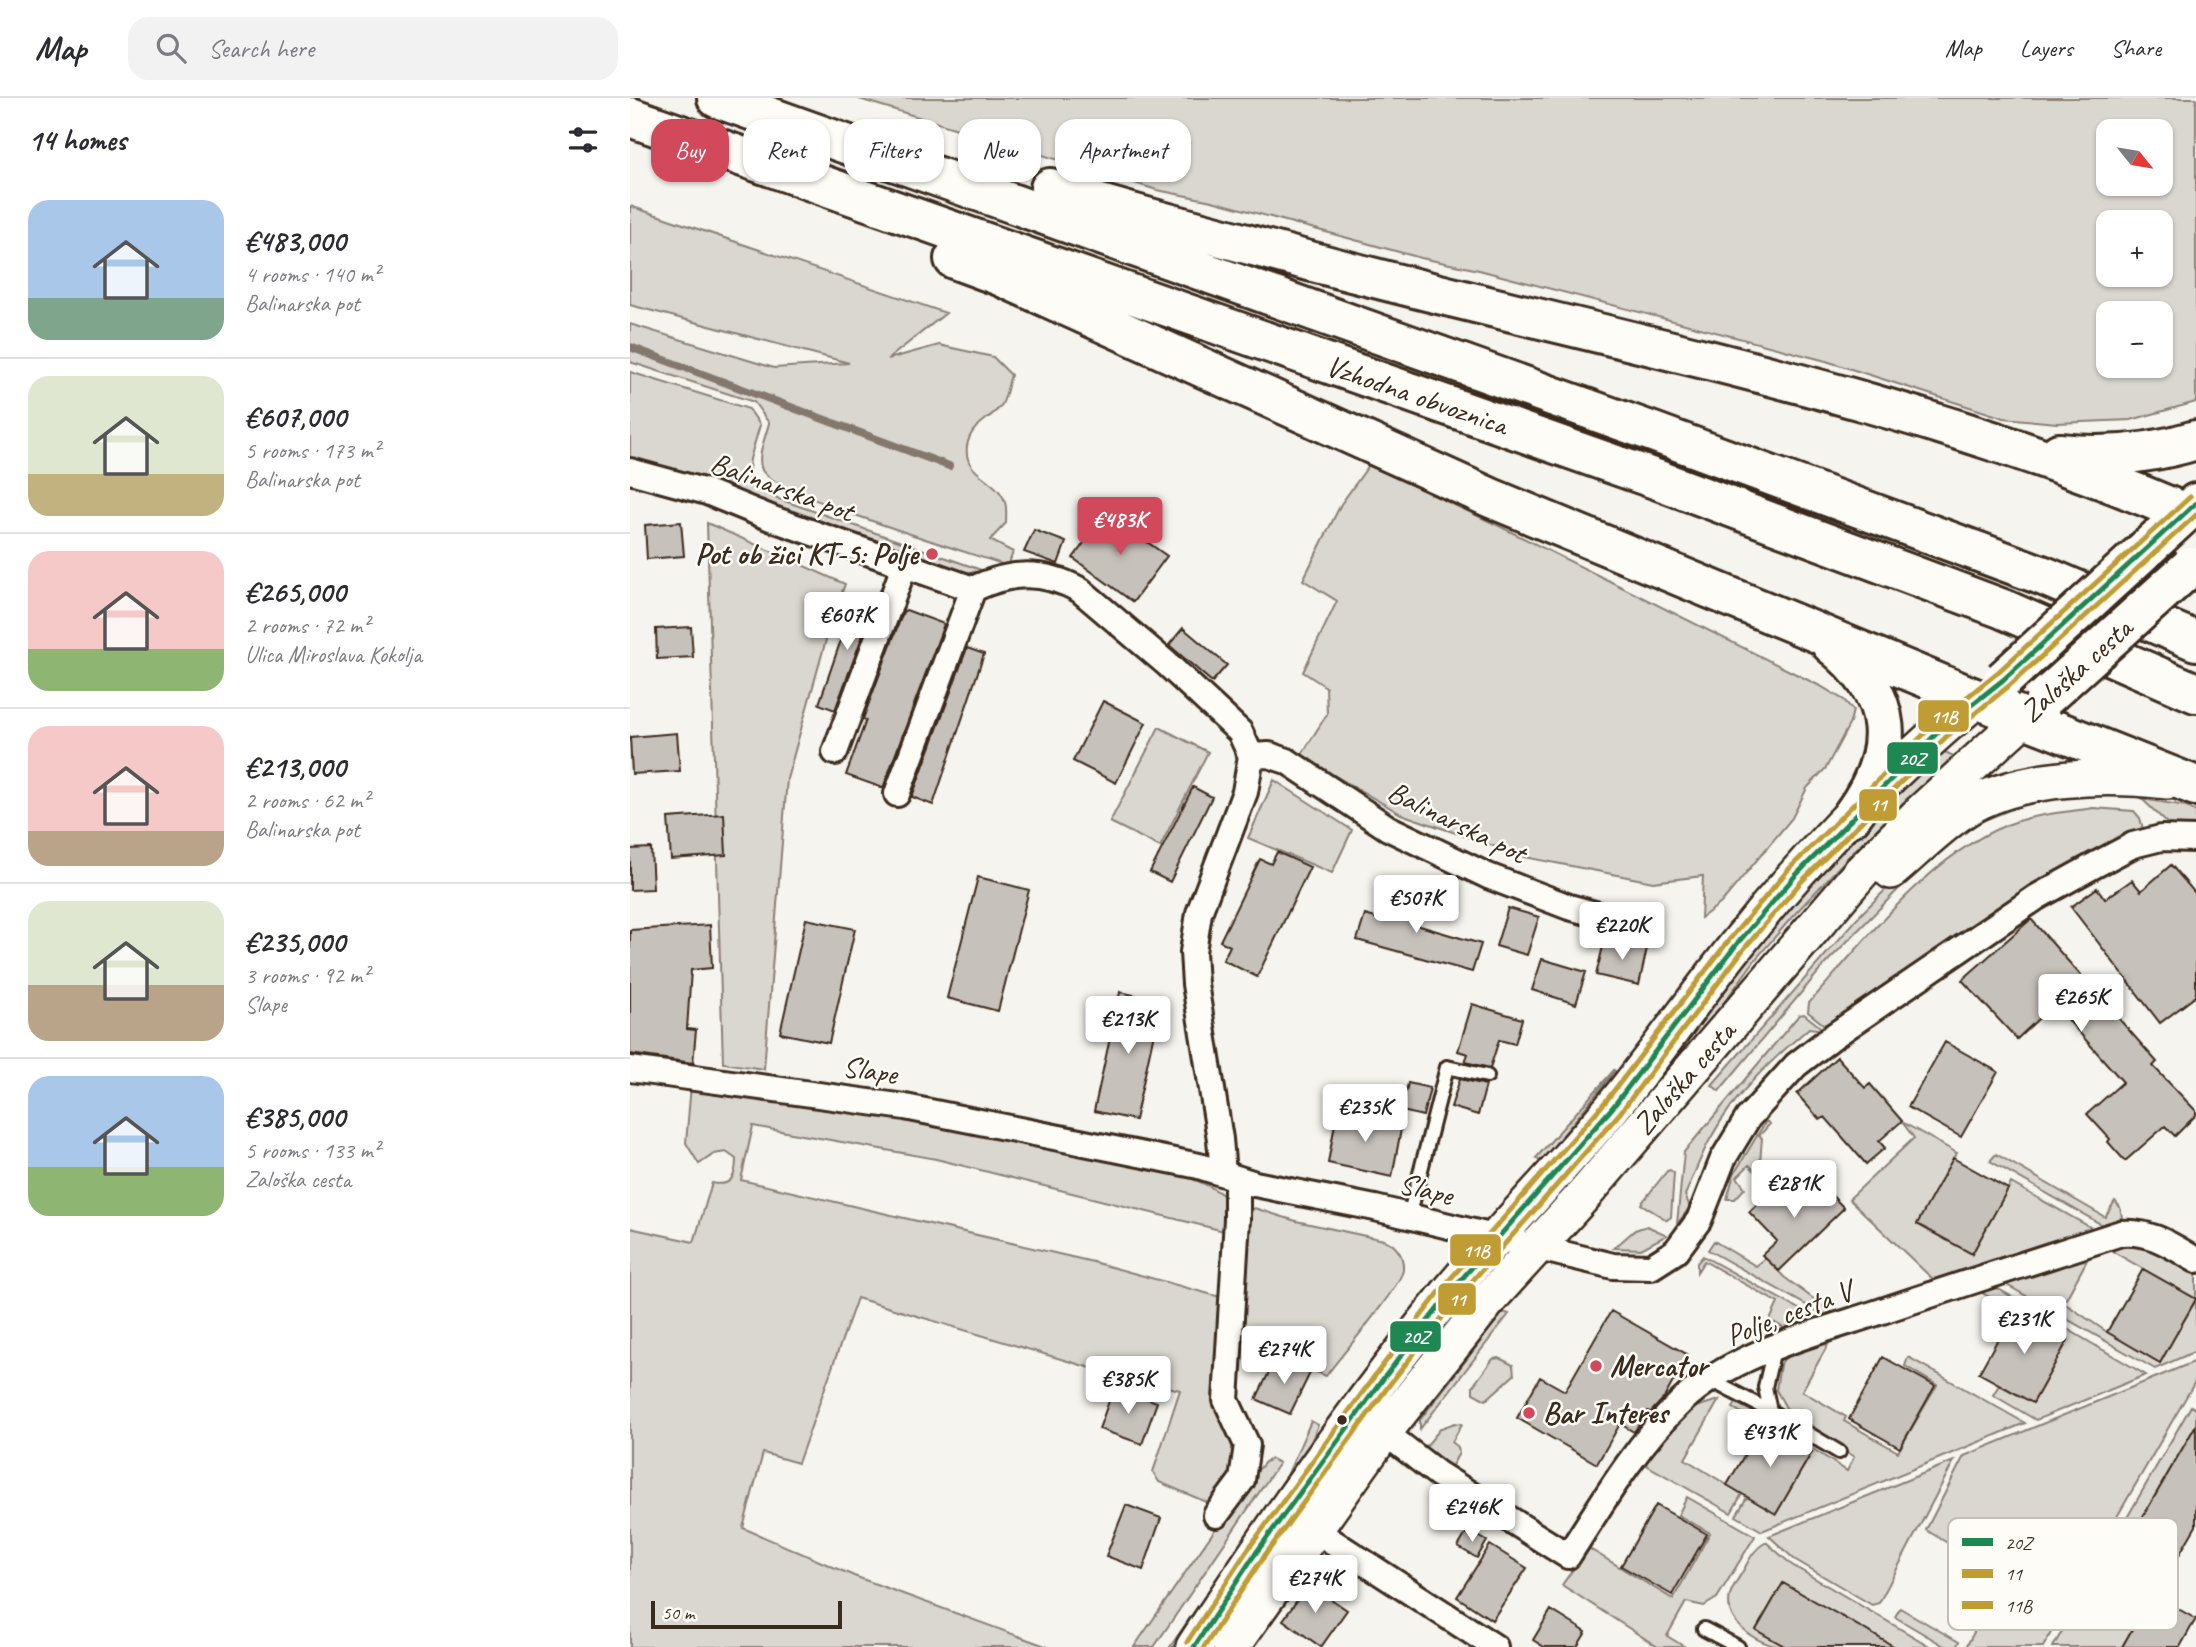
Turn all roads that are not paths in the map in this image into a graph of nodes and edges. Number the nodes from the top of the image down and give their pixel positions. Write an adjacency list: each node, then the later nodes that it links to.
1 (717, 98): 3 (main road, Vzhodna obvoznica)
2 (630, 117): 6 (main road, Vzhodna obvoznica)
3 (844, 142)
4 (944, 160): 8 (main road)
5 (944, 178): 15 (main road, Vzhodna obvoznica)
6 (831, 187): 14 (main road); 17 (main road, Vzhodna obvoznica)
7 (2196, 440): 8 (main road)
8 (2002, 443): 10 (main road)
9 (630, 471): 11 (street, Balinarska pot)
10 (2192, 512): 16 (main road, Zaloška cesta, bridge)
11 (905, 564): 13 (street, Balinarska pot); 19 (street)
12 (2193, 565): 18 (main road, Zaloška cesta, bridge)
13 (973, 589): 20 (street); 22 (street)
14 (1810, 628): 16 (main road); 23 (main road)
15 (2196, 641)
16 (1990, 689): 18 (main road); 23 (main road, Zaloška cesta)
17 (2196, 693)
18 (2035, 708): 21 (main road); 26 (main road, Zaloška cesta)
19 (835, 751)
20 (1251, 756): 25 (street, Balinarska pot); 29 (street)
21 (2195, 785): 26 (main road)
22 (897, 794)
23 (1851, 817): 31 (main road, Zaloška cesta)
24 (2196, 839): 32 (street, Slape)
25 (1646, 928)
26 (1808, 934): 32 (main road, Zaloška cesta)
27 (630, 1069): 29 (street, Slape)
28 (1487, 1076): 30 (lane)
29 (1230, 1176): 30 (street, Slape); 39 (street)
30 (1409, 1217): 31 (street, Slape)
31 (1497, 1238): 32 (street, Slape); 42 (main road, Zaloška cesta)
32 (1537, 1248): 37 (main road, Zaloška cesta)
33 (2196, 1260): 34 (street, Polje, cesta V)
34 (1775, 1346): 35 (street, Polje, cesta V); 36 (lane)
35 (1710, 1380): 36 (lane); 37 (street, Polje, cesta V)
36 (1770, 1411): 38 (lane)
37 (1384, 1432): 40 (main road, Zaloška cesta)
38 (1839, 1452)
39 (1216, 1515)
40 (1313, 1529): 43 (main road, Zaloška cesta); 44 (street)
41 (1704, 1629): 45 (lane)
42 (1194, 1647)
43 (1231, 1647)
44 (1495, 1647)
45 (1738, 1647)

